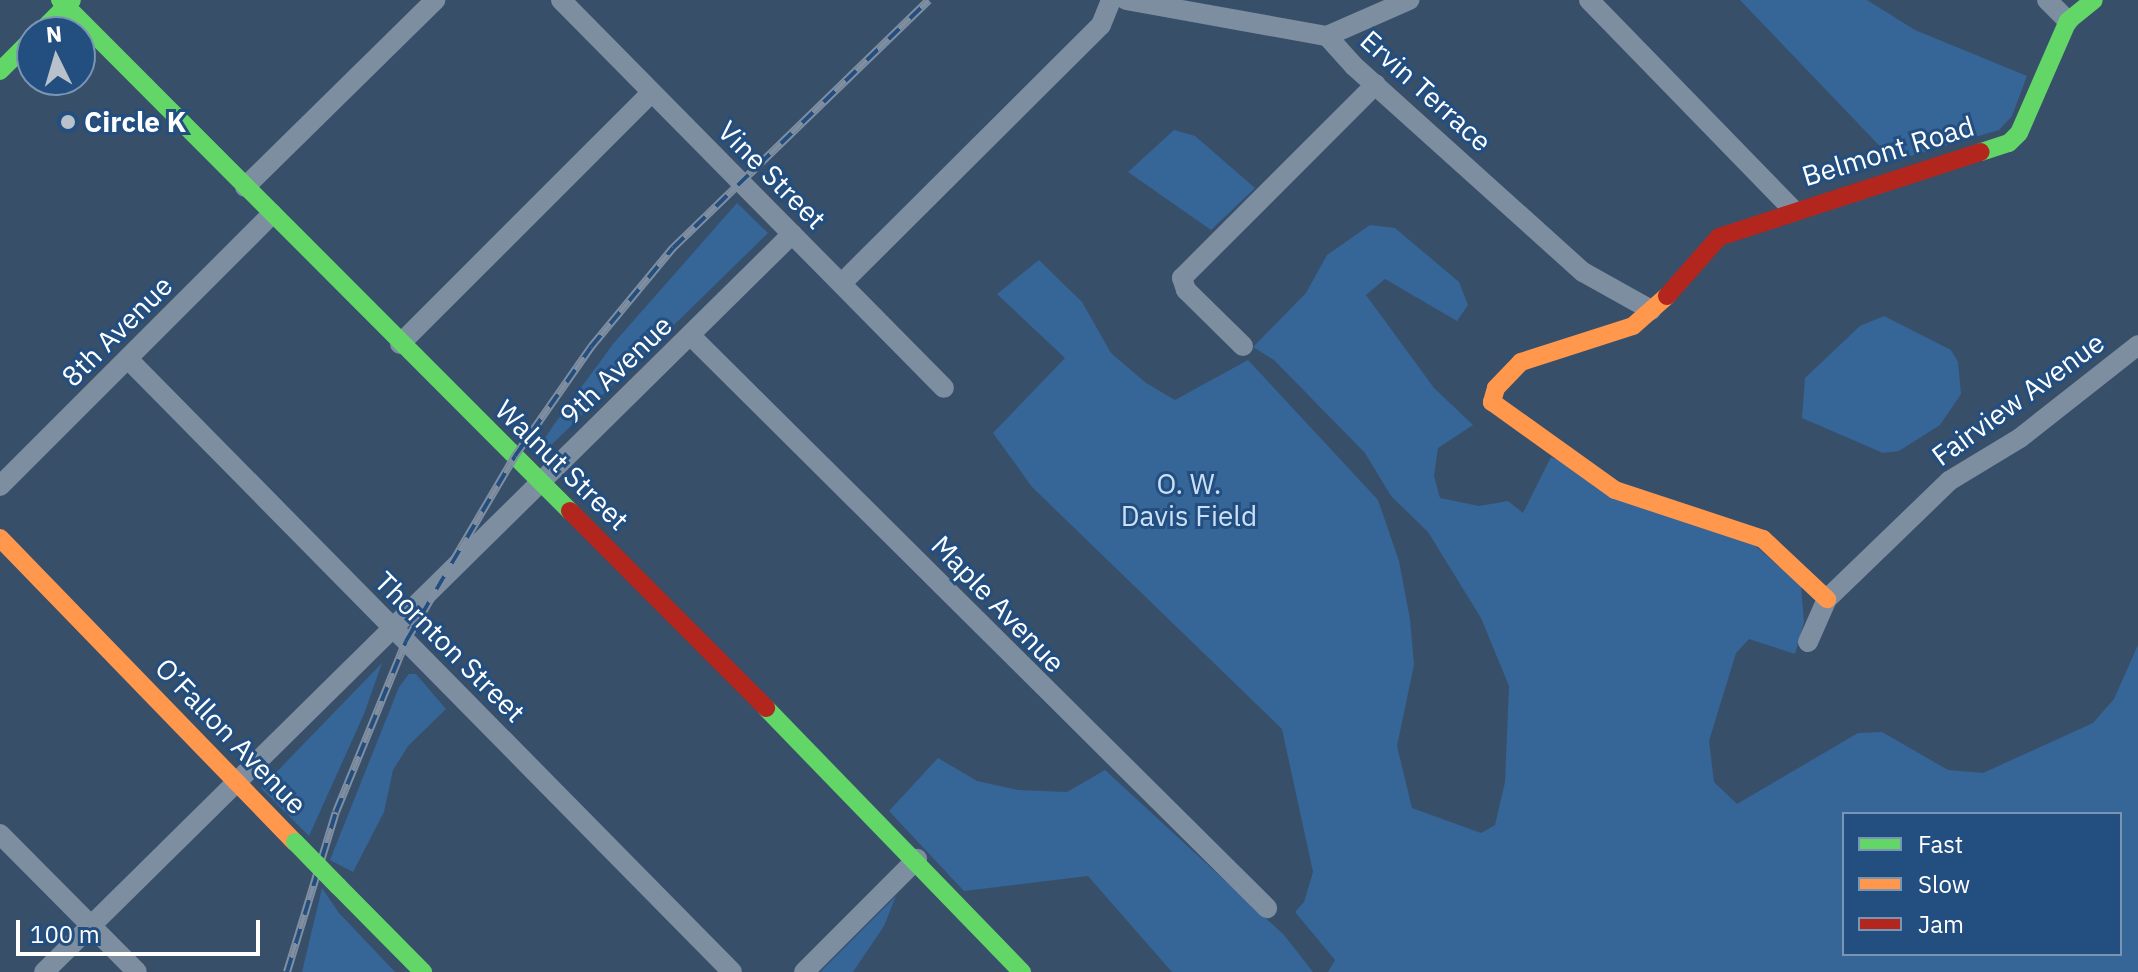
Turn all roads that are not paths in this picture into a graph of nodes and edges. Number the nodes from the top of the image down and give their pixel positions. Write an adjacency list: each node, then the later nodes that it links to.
1 (435, 0): 16 (street)
2 (561, 0): 15 (street, Vine Street)
3 (1111, 0): 20 (street)
4 (1126, 0): 11 (street, Ervin Terrace)
5 (1409, 0): 11 (street)
6 (1589, 0): 17 (street)
7 (2047, 0): 10 (street)
8 (2094, 0): 10 (street, Belmont Road)
9 (66, 2): 16 (street, Walnut Street)
10 (2068, 21): 17 (street, Belmont Road)
11 (1327, 36): 14 (street, Ervin Terrace)
12 (16, 55): 13 (street)
13 (0, 71)
14 (1376, 84): 21 (street, Ervin Terrace); 25 (street)
15 (651, 93): 19 (street, Vine Street); 23 (street)
16 (245, 187): 18 (street, Walnut Street)
17 (1793, 210): 21 (street, Belmont Road)
18 (272, 214): 23 (street, Walnut Street); 26 (street, 8th Avenue)
19 (792, 234): 20 (street, Vine Street); 22 (street, 9th Avenue)
20 (843, 282): 27 (street, Vine Street)
21 (1651, 310): 31 (street, Belmont Road)
22 (691, 336): 28 (street, 9th Avenue); 37 (street, Maple Avenue)
23 (400, 344): 28 (street, Walnut Street)
24 (2138, 345): 31 (street, Fairview Avenue)
25 (1243, 346)
26 (129, 360): 29 (street, 8th Avenue); 32 (street, Thornton Street)
27 (944, 388)
28 (543, 482): 32 (street, 9th Avenue); 36 (street, Walnut Street)
29 (0, 486)
30 (0, 538): 34 (street, O’Fallon Avenue)
31 (1827, 599): 33 (street, Fairview Avenue)
32 (392, 626): 34 (street, 9th Avenue); 42 (street, Thornton Street)
33 (1808, 642)
34 (238, 780): 38 (street, 9th Avenue); 41 (street, O’Fallon Avenue, bridge)
35 (0, 834): 38 (street)
36 (917, 859): 43 (street); 44 (street, Walnut Street)
37 (1267, 908)
38 (90, 926): 39 (street, 9th Avenue); 40 (street)
39 (44, 972)
40 (137, 972)
41 (423, 972)
42 (732, 972)
43 (804, 972)
44 (1022, 972)

